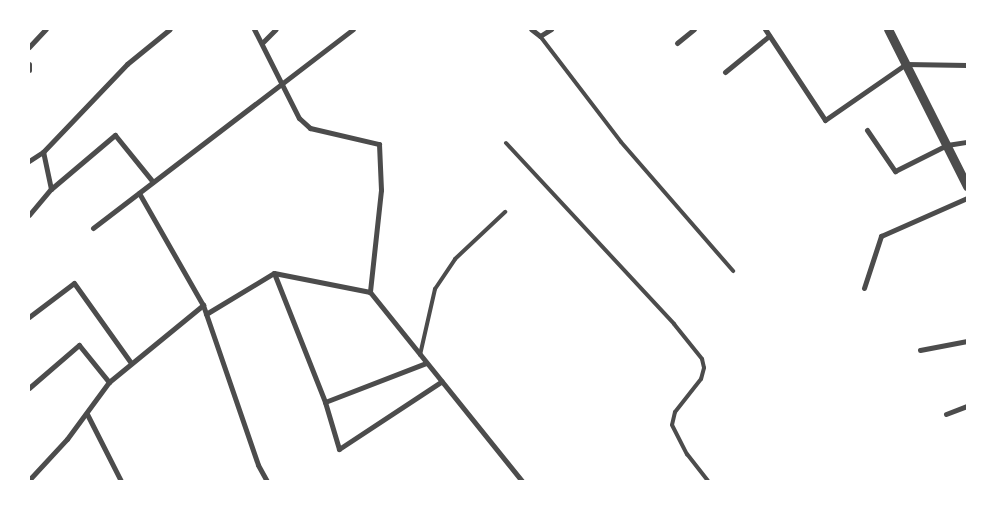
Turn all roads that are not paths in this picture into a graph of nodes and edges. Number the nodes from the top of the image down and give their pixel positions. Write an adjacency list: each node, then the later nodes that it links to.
1 (44, 29): 15 (street)
2 (170, 29): 26 (street)
3 (254, 29): 13 (street)
4 (276, 29): 13 (street)
5 (353, 29): 21 (street)
6 (532, 29): 11 (street)
7 (551, 29): 11 (street)
8 (694, 29): 14 (street)
9 (765, 29): 12 (street)
10 (888, 29): 17 (street)
11 (540, 36): 36 (lane)
12 (769, 36): 17 (street); 20 (street)
13 (262, 42): 21 (street)
14 (677, 43)
15 (29, 47)
16 (29, 64): 19 (street)
17 (906, 64): 18 (street); 25 (street)
18 (967, 65)
19 (29, 70)
20 (725, 72)
21 (282, 82): 28 (street); 39 (street)
22 (867, 130): 25 (street)
23 (967, 142): 25 (street)
24 (506, 143): 59 (lane)
25 (946, 145): 29 (street)
26 (43, 152): 27 (street); 30 (street)
27 (29, 161)
28 (153, 182): 30 (street); 31 (street)
29 (967, 186)
30 (50, 189): 34 (street)
31 (139, 193): 35 (street); 40 (street)
32 (967, 198): 38 (street)
33 (505, 212): 45 (lane)
34 (29, 215)
35 (93, 228)
36 (733, 270)
37 (274, 273): 39 (street); 41 (street); 51 (street)
38 (864, 288)
39 (370, 292): 45 (street)
40 (202, 305): 41 (street); 46 (street)
41 (206, 314): 57 (street)
42 (29, 317): 46 (street)
43 (967, 341): 44 (street)
44 (920, 350)
45 (420, 355): 47 (street)
46 (131, 363): 49 (street)
47 (426, 363): 48 (street); 51 (street)
48 (442, 381): 51 (street); 58 (street)
49 (109, 382): 50 (street); 53 (street)
50 (29, 388)
51 (325, 402)
52 (967, 406): 54 (street)
53 (86, 414): 55 (street); 56 (street)
54 (946, 414)
55 (29, 480)
56 (121, 481)
57 (267, 481)
58 (522, 481)
59 (708, 481)

